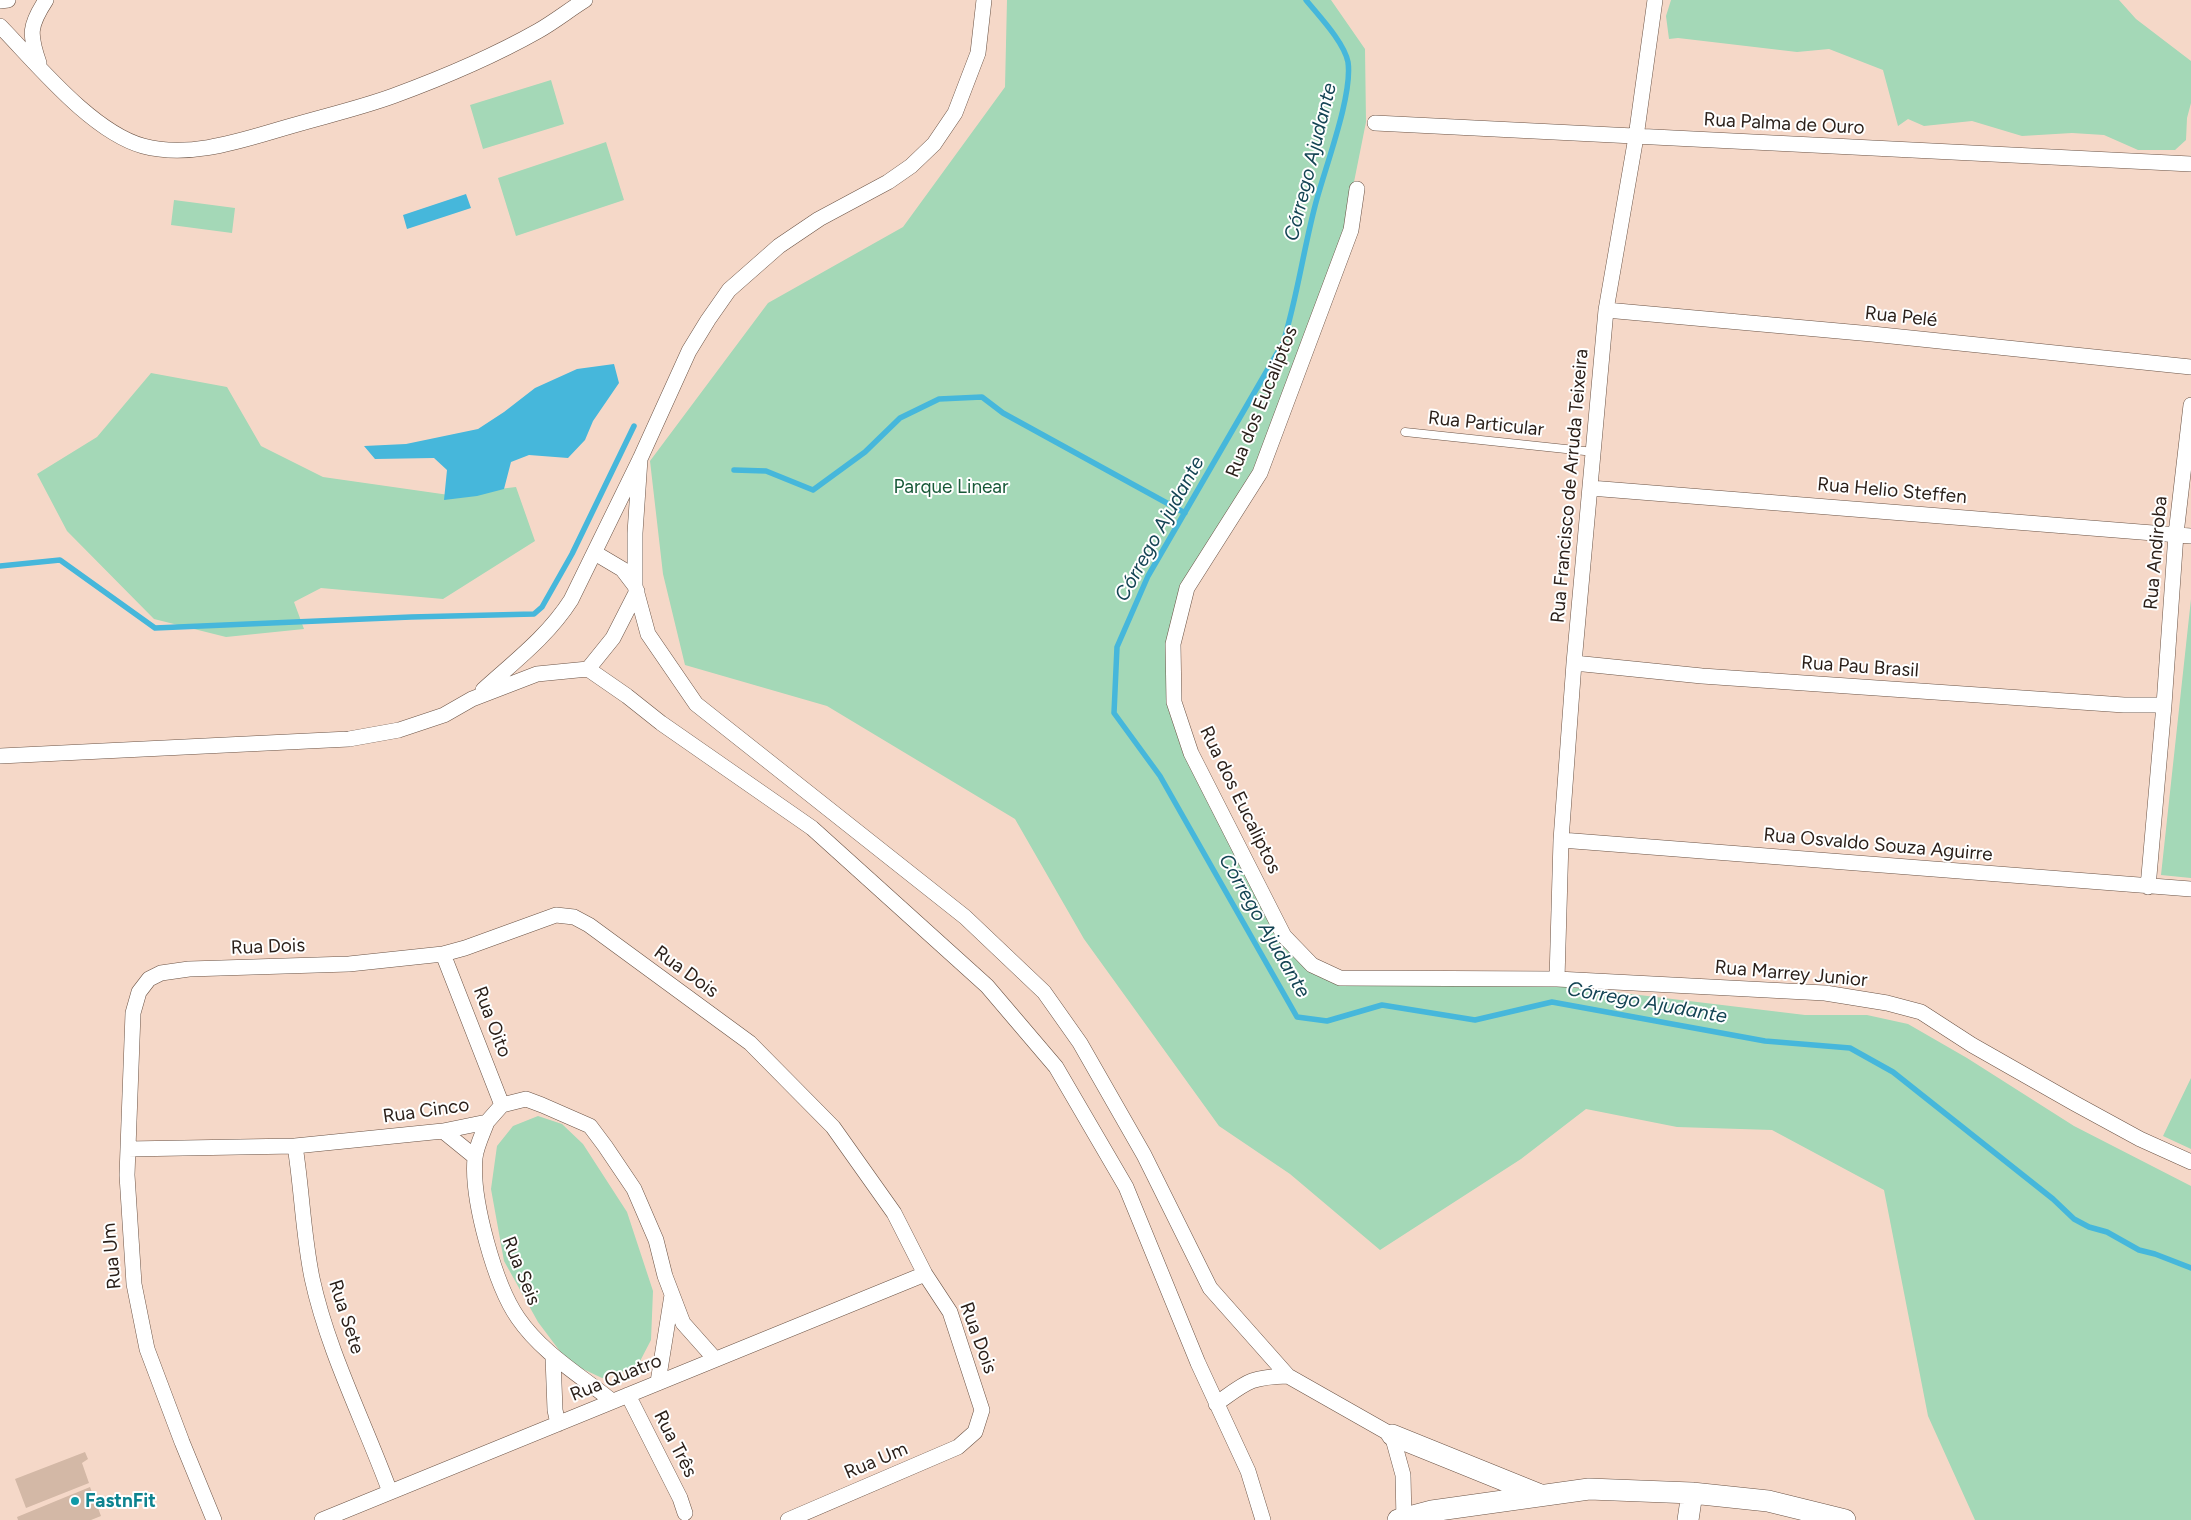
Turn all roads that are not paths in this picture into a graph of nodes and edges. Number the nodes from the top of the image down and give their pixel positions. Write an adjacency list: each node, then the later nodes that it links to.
1 (8, 0): 6 (street)
2 (46, 0): 8 (street)
3 (585, 0): 8 (street)
4 (984, 0): 18 (street)
5 (1655, 0): 10 (street, Rua Francisco de Arruda Teixeira)
6 (0, 1)
7 (0, 26): 8 (street)
8 (40, 67)
9 (1375, 123): 10 (street, Rua Palma de Ouro)
10 (1636, 137): 11 (street, Rua Palma de Ouro); 13 (street, Rua Francisco de Arruda Teixeira)
11 (2191, 164)
12 (1358, 189): 33 (street, Rua dos Eucaliptos)
13 (1606, 310): 14 (street, Rua Pelé); 17 (street, Rua Francisco de Arruda Teixeira)
14 (2191, 367)
15 (2191, 405): 20 (street, Rua Andiroba)
16 (1404, 432): 17 (lane, Rua Particular)
17 (1594, 452): 19 (street, Rua Francisco de Arruda Teixeira)
18 (640, 459): 21 (street); 22 (street)
19 (1590, 488): 20 (street, Rua Helio Steffen); 23 (street, Rua Francisco de Arruda Teixeira)
20 (2184, 535): 26 (street, Rua Andiroba)
21 (595, 553): 22 (street); 25 (street)
22 (636, 589): 24 (street); 45 (street)
23 (1574, 663): 26 (street, Rua Pau Brasil); 28 (street, Rua Francisco de Arruda Teixeira)
24 (588, 669): 25 (street); 49 (street)
25 (472, 699): 27 (street)
26 (2164, 705): 29 (street, Rua Andiroba)
27 (0, 756)
28 (1561, 840): 29 (street, Rua Osvaldo Souza Aguirre); 33 (street, Rua Francisco de Arruda Teixeira)
29 (2148, 887): 30 (street, Rua Osvaldo Souza Aguirre)
30 (2191, 889)
31 (443, 954): 32 (street, Rua Dois); 34 (street, Rua Oito); 41 (street, Rua Dois)
32 (149, 979): 38 (street, Rua Um)
33 (1557, 979): 40 (street, Rua Marrey Junior)
34 (502, 1104): 35 (street, Rua Cinco); 42 (street)
35 (487, 1122): 36 (street, Rua Cinco); 39 (street, Rua Seis)
36 (443, 1131): 37 (street, Rua Cinco); 39 (street)
37 (294, 1146): 38 (street, Rua Cinco); 53 (street, Rua Sete)
38 (128, 1149): 58 (street, Rua Um)
39 (475, 1157): 43 (street, Rua Seis)
40 (2191, 1162)
41 (925, 1274): 44 (street, Rua Quatro); 51 (street, Rua Dois)
42 (672, 1292): 44 (street); 46 (street)
43 (553, 1357): 48 (street, Rua Seis); 50 (street)
44 (715, 1359): 46 (street, Rua Quatro)
45 (1288, 1376): 49 (street); 52 (street)
46 (658, 1382): 47 (street, Rua Quatro)
47 (628, 1395): 48 (street, Rua Quatro); 56 (street, Rua Três)
48 (612, 1401): 50 (street, Rua Quatro)
49 (1216, 1404): 61 (street)
50 (558, 1424): 53 (street, Rua Quatro)
51 (975, 1432): 60 (street, Rua Um)
52 (1392, 1435): 55 (street); 57 (street)
53 (390, 1492): 59 (street, Rua Quatro)
54 (1692, 1493): 55 (street); 62 (street); 63 (street)
55 (1538, 1494): 57 (street)
56 (685, 1513)
57 (1402, 1519)
58 (214, 1520)
59 (322, 1520)
60 (788, 1520)
61 (1262, 1520)
62 (1688, 1520)
63 (1846, 1520)

